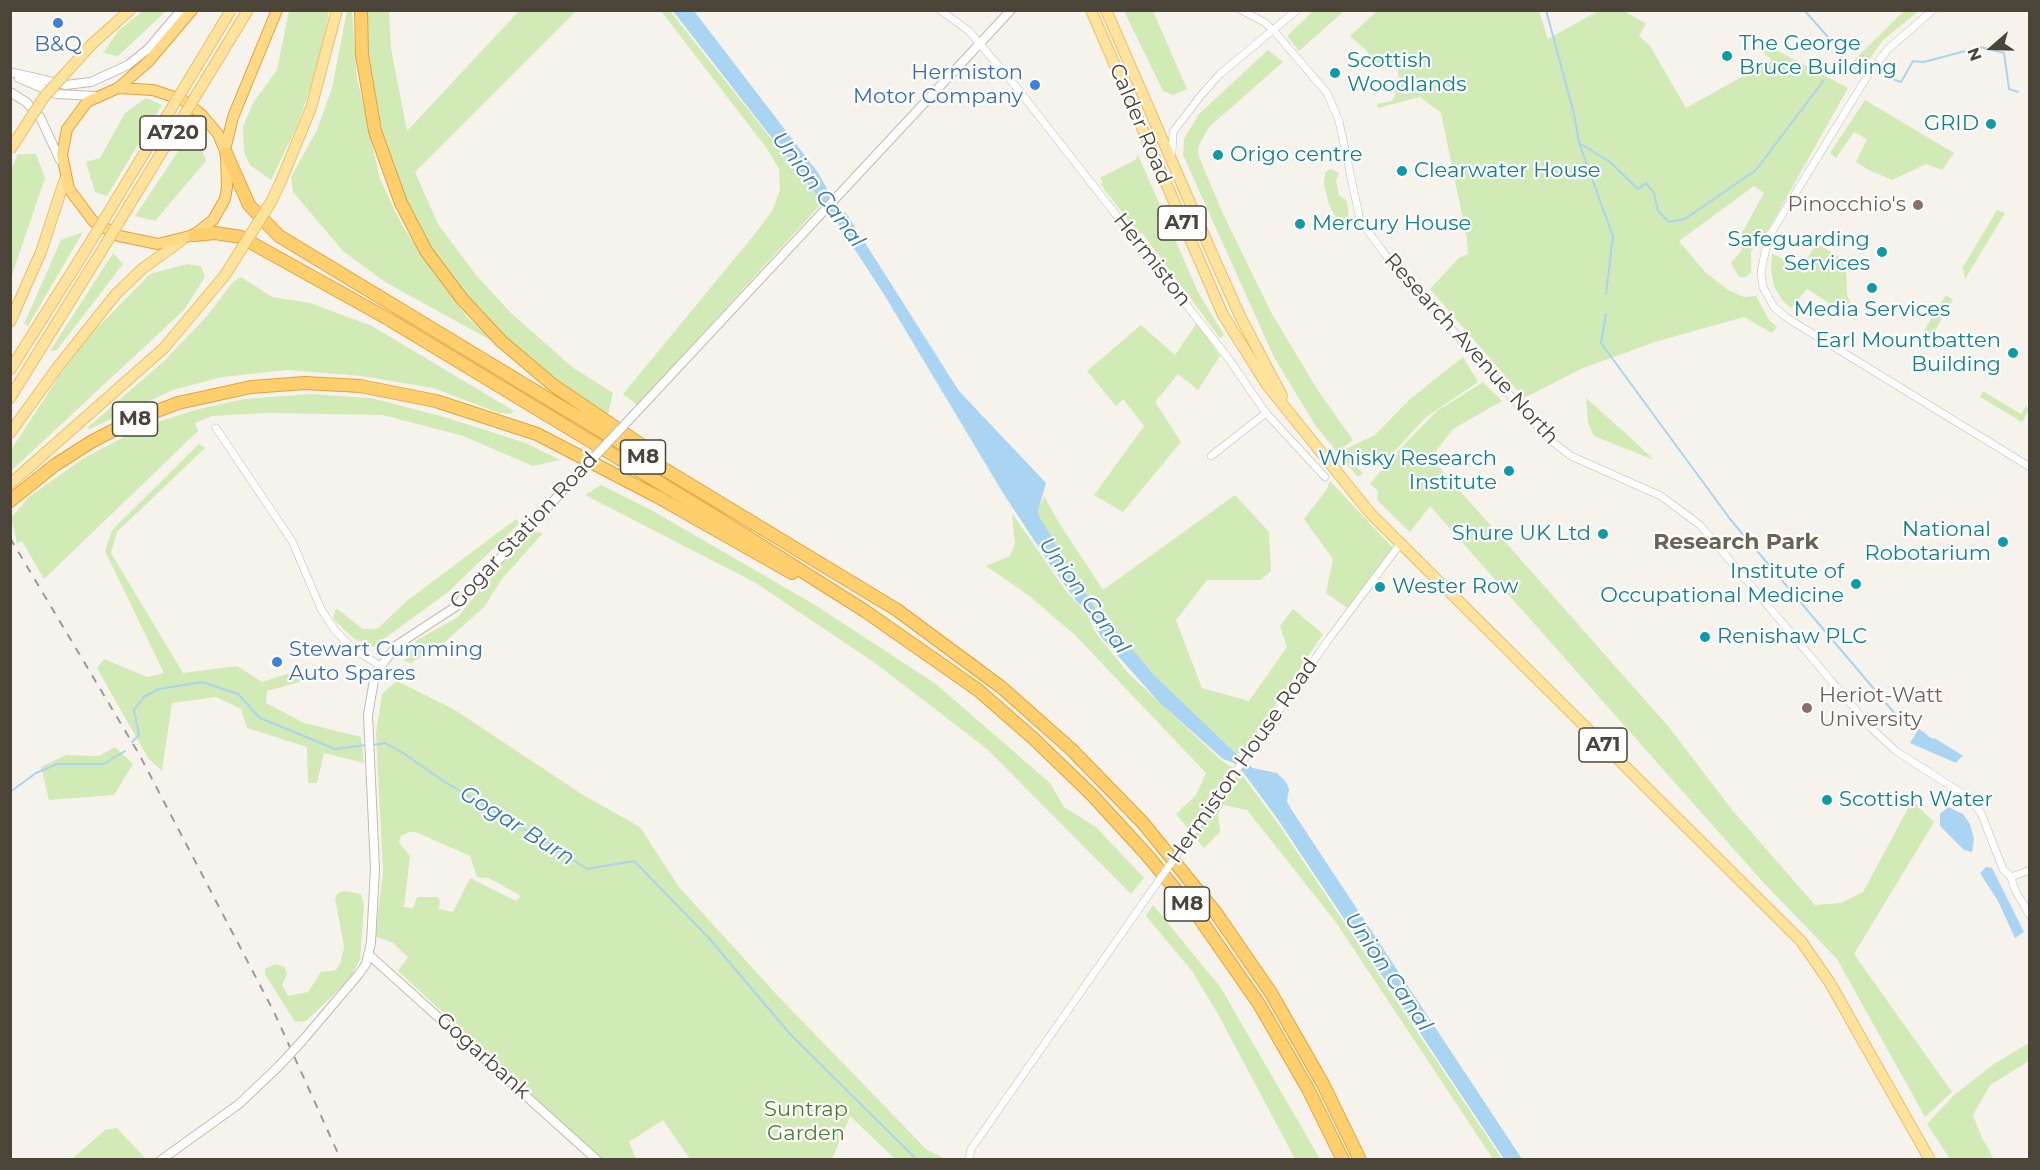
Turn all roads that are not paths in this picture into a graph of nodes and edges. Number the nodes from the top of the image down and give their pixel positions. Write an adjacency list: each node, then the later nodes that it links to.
1 (130, 10): 22 (main road, bridge)
2 (181, 10): 18 (street)
3 (192, 10): 19 (highway)
4 (231, 10): 30 (main road, A720, bridge)
5 (248, 10): 31 (main road, A720, bridge)
6 (277, 10): 23 (highway)
7 (337, 10): 39 (main road, bridge)
8 (361, 10): 42 (highway, M8)
9 (940, 10): 17 (street, Hermiston)
10 (1011, 10): 17 (street, Gogar Station Road)
11 (1091, 10): 33 (main road, Calder Road / A71)
12 (1106, 10): 26 (main road, Calder Road / A71)
13 (1241, 10): 16 (street, Research Avenue North)
14 (1297, 10): 16 (street)
15 (1933, 10): 37 (street)
16 (1274, 31): 26 (street); 46 (street, Research Avenue North)
17 (978, 43): 32 (street, Hermiston); 44 (street, Gogar Station Road, bridge)
18 (10, 72): 21 (street)
19 (118, 88): 21 (highway); 23 (highway)
20 (10, 92): 24 (street)
21 (95, 96): 24 (highway)
22 (10, 150)
23 (226, 151): 27 (highway); 42 (highway, M8)
24 (62, 166): 25 (highway)
25 (65, 179): 28 (highway); 29 (main road)
26 (1183, 189): 33 (main road, Calder Road / A71)
27 (194, 236): 28 (highway); 43 (highway, M8)
28 (182, 240): 35 (main road)
29 (10, 322)
30 (10, 370)
31 (10, 398)
32 (1266, 413): 36 (street); 38 (street, Hermiston)
33 (1297, 422): 41 (main road, Calder Road / A71)
34 (216, 429): 44 (street)
35 (10, 433)
36 (1211, 456)
37 (2030, 467)
38 (1325, 477)
39 (10, 484)
40 (10, 501): 43 (highway, M8)
41 (1401, 544): 51 (street, Hermiston House Road, bridge); 54 (main road, Calder Road / A71)
42 (830, 567): 53 (highway, M8)
43 (865, 611): 52 (highway, M8)
44 (381, 666): 48 (street, Gogar Station Road)
45 (2030, 870): 46 (street)
46 (2011, 877): 47 (street, Research Avenue North)
47 (2030, 916)
48 (368, 954): 49 (street, Gogar Station Road, bridge); 50 (street, Gogarbank)
49 (161, 1160)
50 (597, 1160)
51 (969, 1160)
52 (1343, 1160)
53 (1360, 1160)
54 (1930, 1160)

